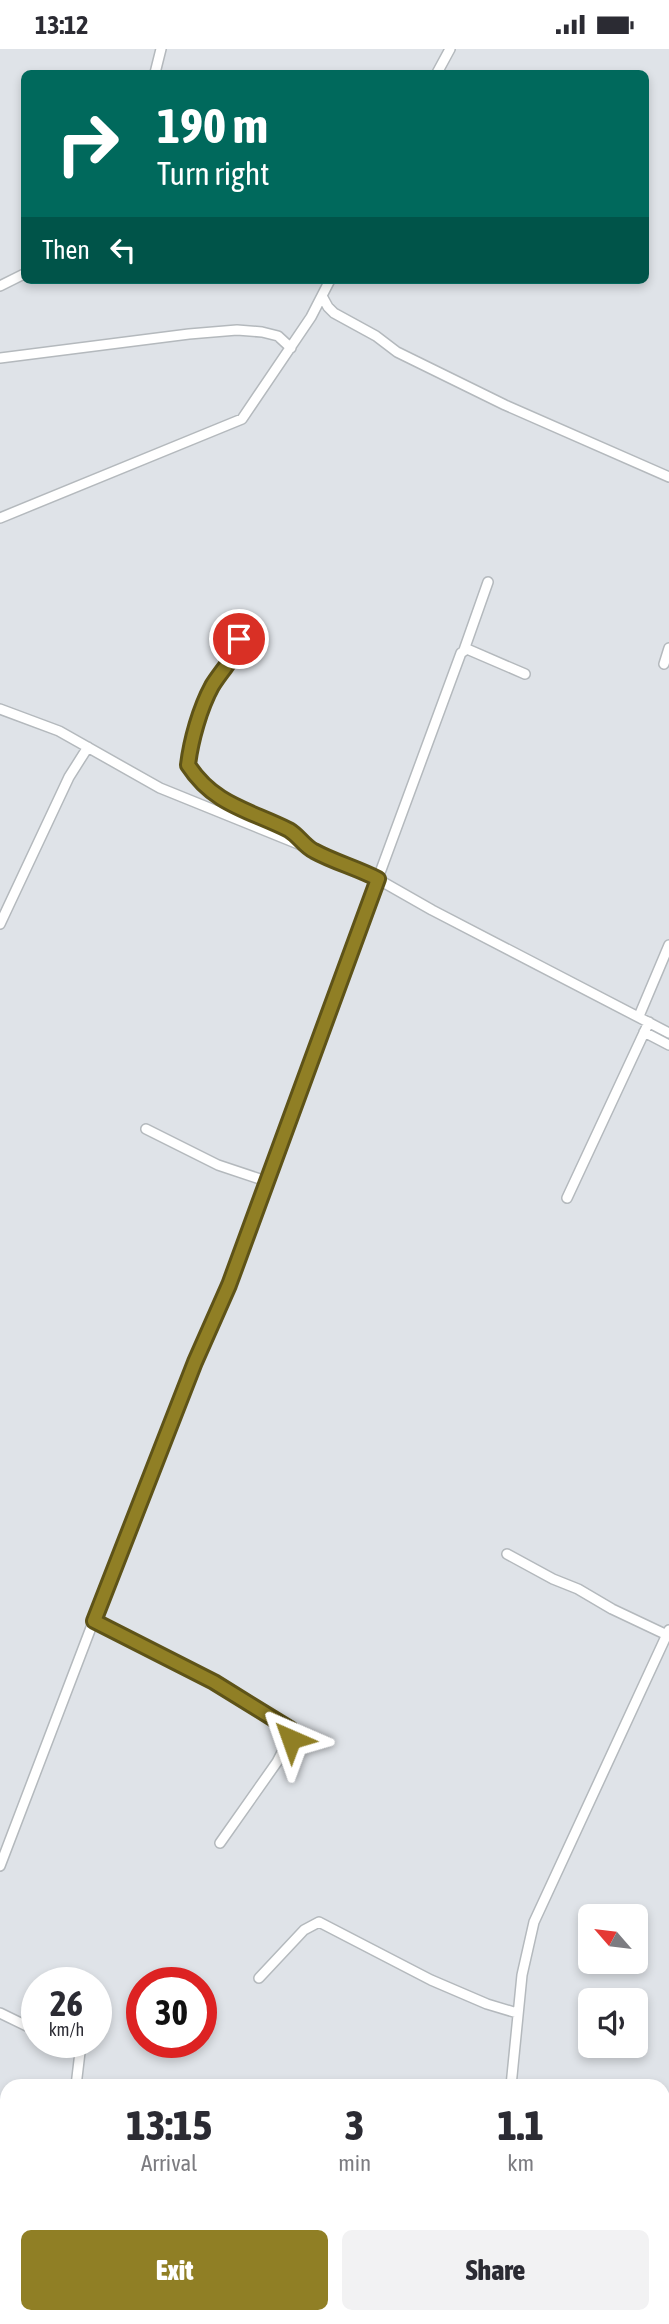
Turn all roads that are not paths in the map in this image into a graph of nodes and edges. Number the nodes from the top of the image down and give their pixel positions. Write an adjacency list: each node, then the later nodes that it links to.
1 (161, 49): 3 (street)
2 (450, 49): 4 (street)
3 (156, 70)
4 (439, 70)
5 (21, 275): 7 (street)
6 (328, 284): 8 (street)
7 (0, 285)
8 (322, 296): 9 (street); 11 (street)
9 (291, 348): 10 (street); 12 (street)
10 (0, 359)
11 (669, 477)
12 (0, 518)
13 (488, 582): 16 (street)
14 (228, 622): 21 (street)
15 (669, 648): 17 (street)
16 (464, 650): 18 (street); 22 (street)
17 (663, 664)
18 (525, 674)
19 (0, 709): 20 (street)
20 (88, 747): 21 (street); 23 (street)
21 (312, 850): 22 (street)
22 (378, 879): 25 (street); 31 (street)
23 (0, 923)
24 (669, 945): 25 (street)
25 (639, 1016): 26 (street)
26 (649, 1022): 27 (street); 28 (street)
27 (644, 1032): 29 (street); 32 (street)
28 (669, 1033)
29 (669, 1045)
30 (146, 1129): 31 (street)
31 (266, 1181): 34 (street)
32 (567, 1198)
33 (508, 1554): 35 (street)
34 (94, 1621): 36 (street); 37 (street)
35 (668, 1632): 40 (street)
36 (220, 1843)
37 (0, 1865)
38 (259, 1978): 40 (street)
39 (0, 2013): 41 (street)
40 (517, 2013): 44 (street)
41 (21, 2023)
42 (79, 2058): 43 (street)
43 (77, 2079)
44 (511, 2079)

